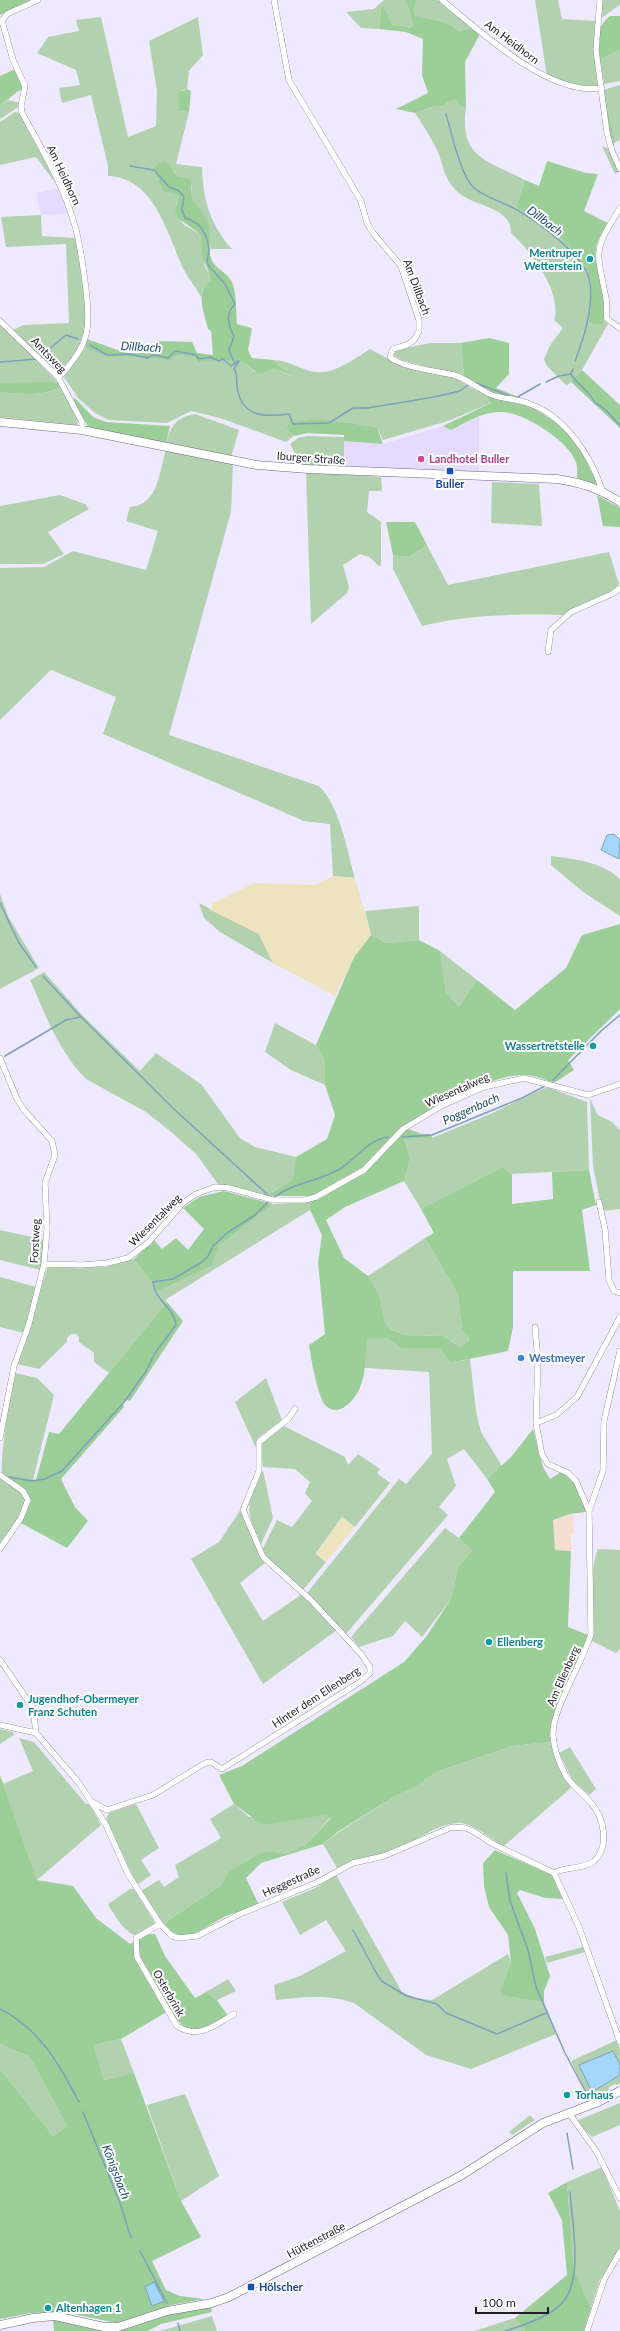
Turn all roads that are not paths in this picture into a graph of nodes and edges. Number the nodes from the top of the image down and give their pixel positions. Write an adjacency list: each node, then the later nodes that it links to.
1 (38, 0): 10 (street, Am Heidhorn)
2 (274, 0): 13 (street, Am Dillbach)
3 (442, 0): 5 (street, Am Heidhorn)
4 (600, 0): 5 (street)
5 (602, 88): 6 (street)
6 (620, 169)
7 (620, 208): 9 (street)
8 (0, 321): 10 (street, Amtsweg)
9 (620, 328)
10 (58, 377): 12 (street, Amtsweg)
11 (0, 422): 12 (main road, Iburger Straße)
12 (82, 430): 13 (main road, Iburger Straße)
13 (602, 490): 14 (main road, Iburger Straße)
14 (620, 502)
15 (620, 588): 16 (street)
16 (548, 652)
17 (0, 1058): 20 (street, Forstweg)
18 (620, 1084): 20 (street, Wiesentalweg)
19 (599, 1202): 21 (street)
20 (44, 1264): 27 (street, Forstweg)
21 (620, 1293)
22 (620, 1317): 26 (street)
23 (535, 1327): 26 (street, Am Ellenberg)
24 (620, 1352): 29 (street, Am Ellenberg)
25 (295, 1409): 35 (street, Hinter dem Ellenberg)
26 (536, 1423): 29 (street, Am Ellenberg)
27 (0, 1438)
28 (0, 1475): 30 (street)
29 (589, 1511): 37 (street, Am Ellenberg)
30 (0, 1549)
31 (0, 1660): 33 (street)
32 (0, 1725): 33 (street)
33 (36, 1733): 34 (street, Heggestraße)
34 (92, 1802): 35 (street); 36 (street, Heggestraße)
35 (107, 1810): 36 (street)
36 (103, 1821): 38 (street, Heggestraße)
37 (554, 1873): 38 (street, Heggestraße); 40 (street)
38 (160, 1924): 39 (street, Osterbrink)
39 (234, 2014)
40 (620, 2042)
41 (620, 2091): 42 (main road, Hüttenstraße)
42 (569, 2113): 43 (street); 45 (main road, Hüttenstraße)
43 (620, 2198)
44 (620, 2252): 46 (street)
45 (0, 2325)
46 (587, 2331)

